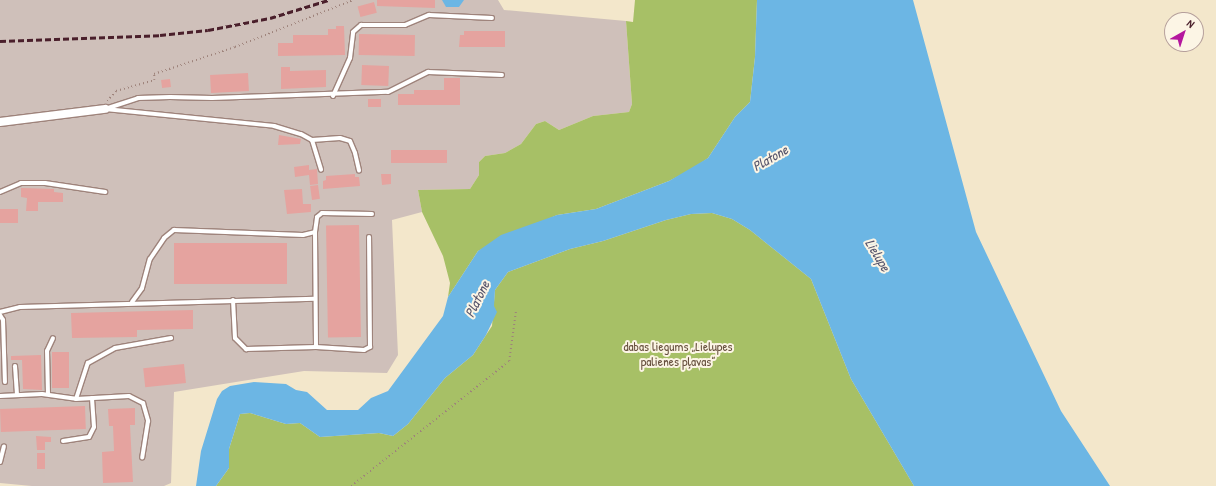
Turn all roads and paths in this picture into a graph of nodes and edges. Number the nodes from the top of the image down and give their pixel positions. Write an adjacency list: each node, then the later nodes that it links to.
1 (353, 0): 5 (path)
2 (492, 18): 4 (lane)
3 (502, 75): 4 (lane)
4 (333, 96): 5 (lane)
5 (105, 109): 6 (street); 7 (lane)
6 (0, 122)
7 (312, 140): 8 (lane); 9 (lane)
8 (321, 170)
9 (359, 171)
10 (0, 192): 11 (lane)
11 (105, 192)
12 (372, 214): 13 (lane)
13 (315, 232): 15 (lane); 17 (lane)
14 (369, 237): 23 (lane)
15 (315, 299): 16 (lane); 23 (lane)
16 (233, 300): 17 (lane); 23 (lane)
17 (132, 302): 19 (lane)
18 (516, 309): 35 (path)
19 (0, 312)
20 (0, 316): 25 (lane)
21 (53, 338): 26 (lane)
22 (170, 338): 30 (lane)
23 (316, 347)
24 (15, 366): 27 (lane)
25 (5, 382)
26 (48, 394): 27 (lane); 30 (lane)
27 (17, 395): 28 (lane)
28 (0, 396)
29 (92, 398): 30 (lane); 31 (lane); 33 (lane)
30 (76, 399)
31 (63, 441)
32 (4, 446): 34 (lane)
33 (142, 458)
34 (0, 462)
35 (351, 486)

